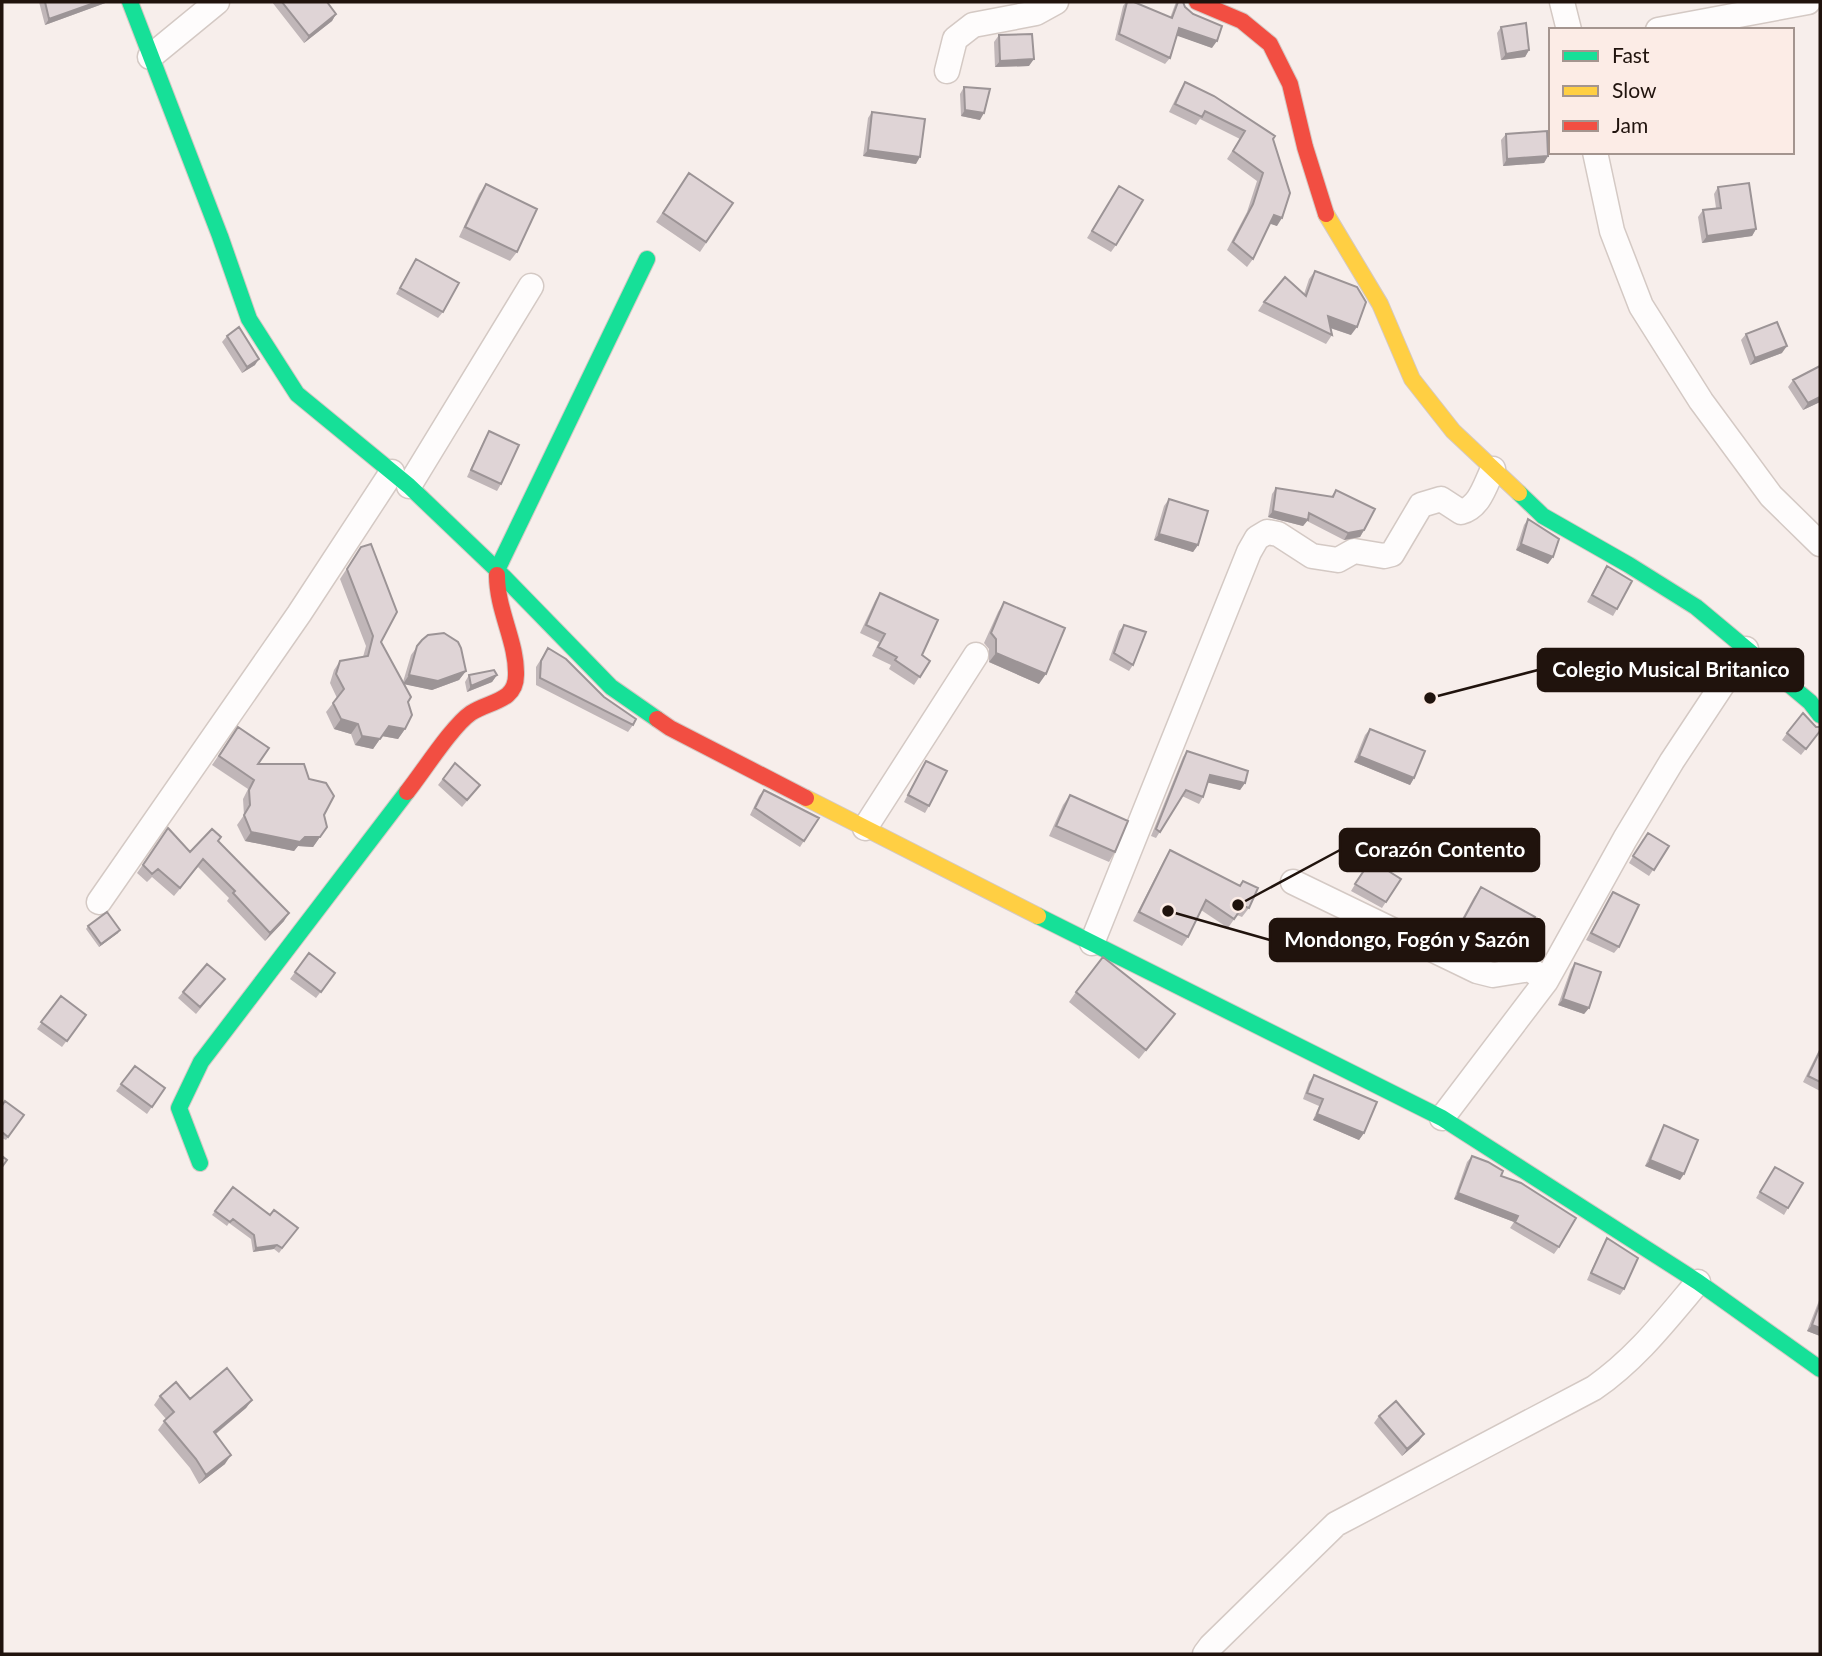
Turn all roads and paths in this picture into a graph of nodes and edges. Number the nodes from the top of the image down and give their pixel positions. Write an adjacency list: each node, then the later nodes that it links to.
1 (130, 2): 9 (street)
2 (217, 2): 9 (street)
3 (1056, 2): 10 (street)
4 (1197, 2): 14 (street)
5 (1562, 2): 7 (street)
6 (1808, 2): 8 (street)
7 (1568, 28)
8 (1669, 28)
9 (150, 57): 15 (street)
10 (947, 71)
11 (1595, 154): 16 (street)
12 (647, 259): 17 (street)
13 (531, 286): 15 (street)
14 (1493, 469): 18 (street); 24 (street)
15 (401, 479): 17 (street); 23 (street)
16 (1820, 544)
17 (497, 570): 21 (street); 27 (street)
18 (1746, 649): 20 (street); 25 (street)
19 (976, 655): 21 (street)
20 (1820, 715)
21 (865, 828): 24 (street)
22 (1293, 883): 25 (street)
23 (99, 902)
24 (1092, 943): 26 (street)
25 (1546, 981): 26 (street)
26 (1442, 1118): 28 (street)
27 (201, 1163)
28 (1698, 1282): 29 (street); 30 (street)
29 (1820, 1369)
30 (1205, 1654)

